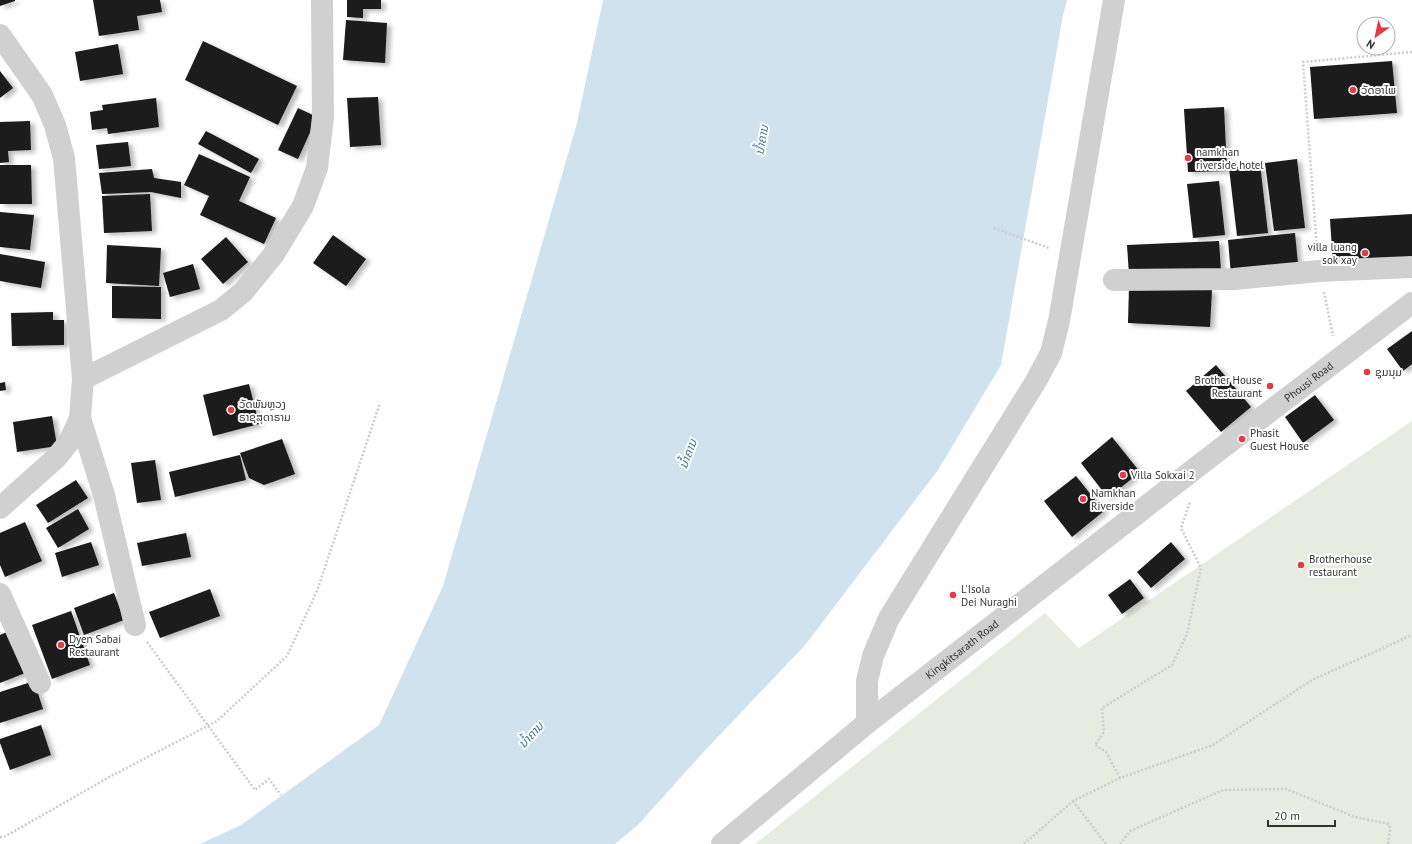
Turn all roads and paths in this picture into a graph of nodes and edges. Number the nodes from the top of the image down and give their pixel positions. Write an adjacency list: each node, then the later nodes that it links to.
1 (322, 0): 10 (street)
2 (1114, 0): 20 (street)
3 (0, 34): 10 (street)
4 (1412, 52): 6 (path)
5 (1412, 267): 6 (street)
6 (1319, 271): 7 (street); 9 (path)
7 (1114, 280)
8 (1412, 303): 9 (street, Phousi Road)
9 (1339, 360): 13 (street, Phousi Road)
10 (83, 379): 12 (street)
11 (380, 403): 24 (path)
12 (80, 418): 15 (street); 17 (street)
13 (1206, 460): 20 (street, Kingkitsarath Road)
14 (1191, 501): 21 (path)
15 (0, 508)
16 (0, 594): 19 (street)
17 (136, 625): 22 (path)
18 (1412, 634): 21 (path)
19 (40, 683)
20 (867, 723): 25 (street, Kingkitsarath Road)
21 (1120, 778): 23 (path)
22 (281, 795)
23 (1073, 802): 26 (path); 27 (path)
24 (0, 837)
25 (722, 844)
26 (1024, 844)
27 (1106, 844)
28 (1120, 844): 29 (path)
29 (1388, 844)

